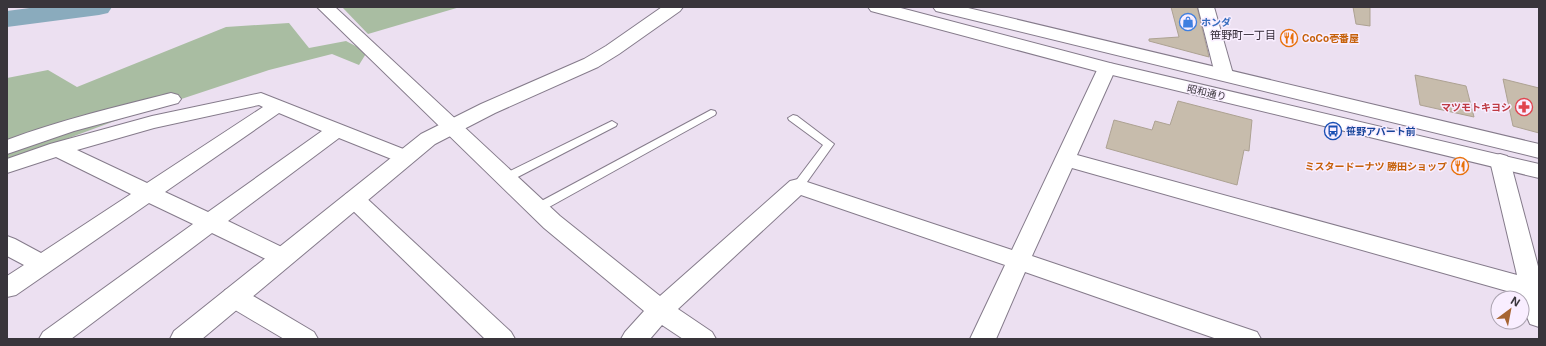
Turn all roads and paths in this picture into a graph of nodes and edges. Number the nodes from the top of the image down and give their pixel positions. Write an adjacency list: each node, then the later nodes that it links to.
1 (325, 7): 13 (street)
2 (674, 7): 13 (street)
3 (876, 7): 6 (street, 昭和通り)
4 (942, 7): 7 (street)
5 (1206, 7): 7 (street)
6 (1107, 68): 19 (street); 20 (street, 昭和通り)
7 (1224, 74): 17 (street)
8 (171, 99): 15 (street)
9 (277, 106): 14 (street); 16 (street); 25 (street)
10 (712, 113): 27 (lane)
11 (793, 118): 24 (lane)
12 (612, 124): 23 (lane)
13 (451, 126): 18 (street); 23 (street)
14 (336, 130): 18 (street); 28 (street)
15 (7, 147)
16 (57, 149): 21 (street); 25 (street)
17 (1539, 151)
18 (404, 157): 26 (street)
19 (1066, 159): 31 (street); 34 (street)
20 (1500, 161): 22 (street, 昭和通り); 34 (street)
21 (7, 166)
22 (1539, 171)
23 (506, 178): 27 (street)
24 (798, 186): 31 (street); 36 (street)
25 (147, 194): 28 (street); 32 (street)
26 (354, 199): 30 (street); 41 (street)
27 (538, 208): 36 (street)
28 (210, 222): 30 (street); 38 (street)
29 (7, 245): 32 (street)
30 (282, 257): 35 (street)
31 (1018, 260): 44 (street); 45 (street)
32 (42, 264): 33 (street)
33 (7, 288)
34 (1532, 289): 37 (street)
35 (234, 297): 39 (street); 40 (street)
36 (660, 310): 42 (street); 43 (street)
37 (1539, 317)
38 (52, 339)
39 (183, 339)
40 (305, 339)
41 (502, 339)
42 (634, 339)
43 (703, 339)
44 (982, 339)
45 (1248, 339)

